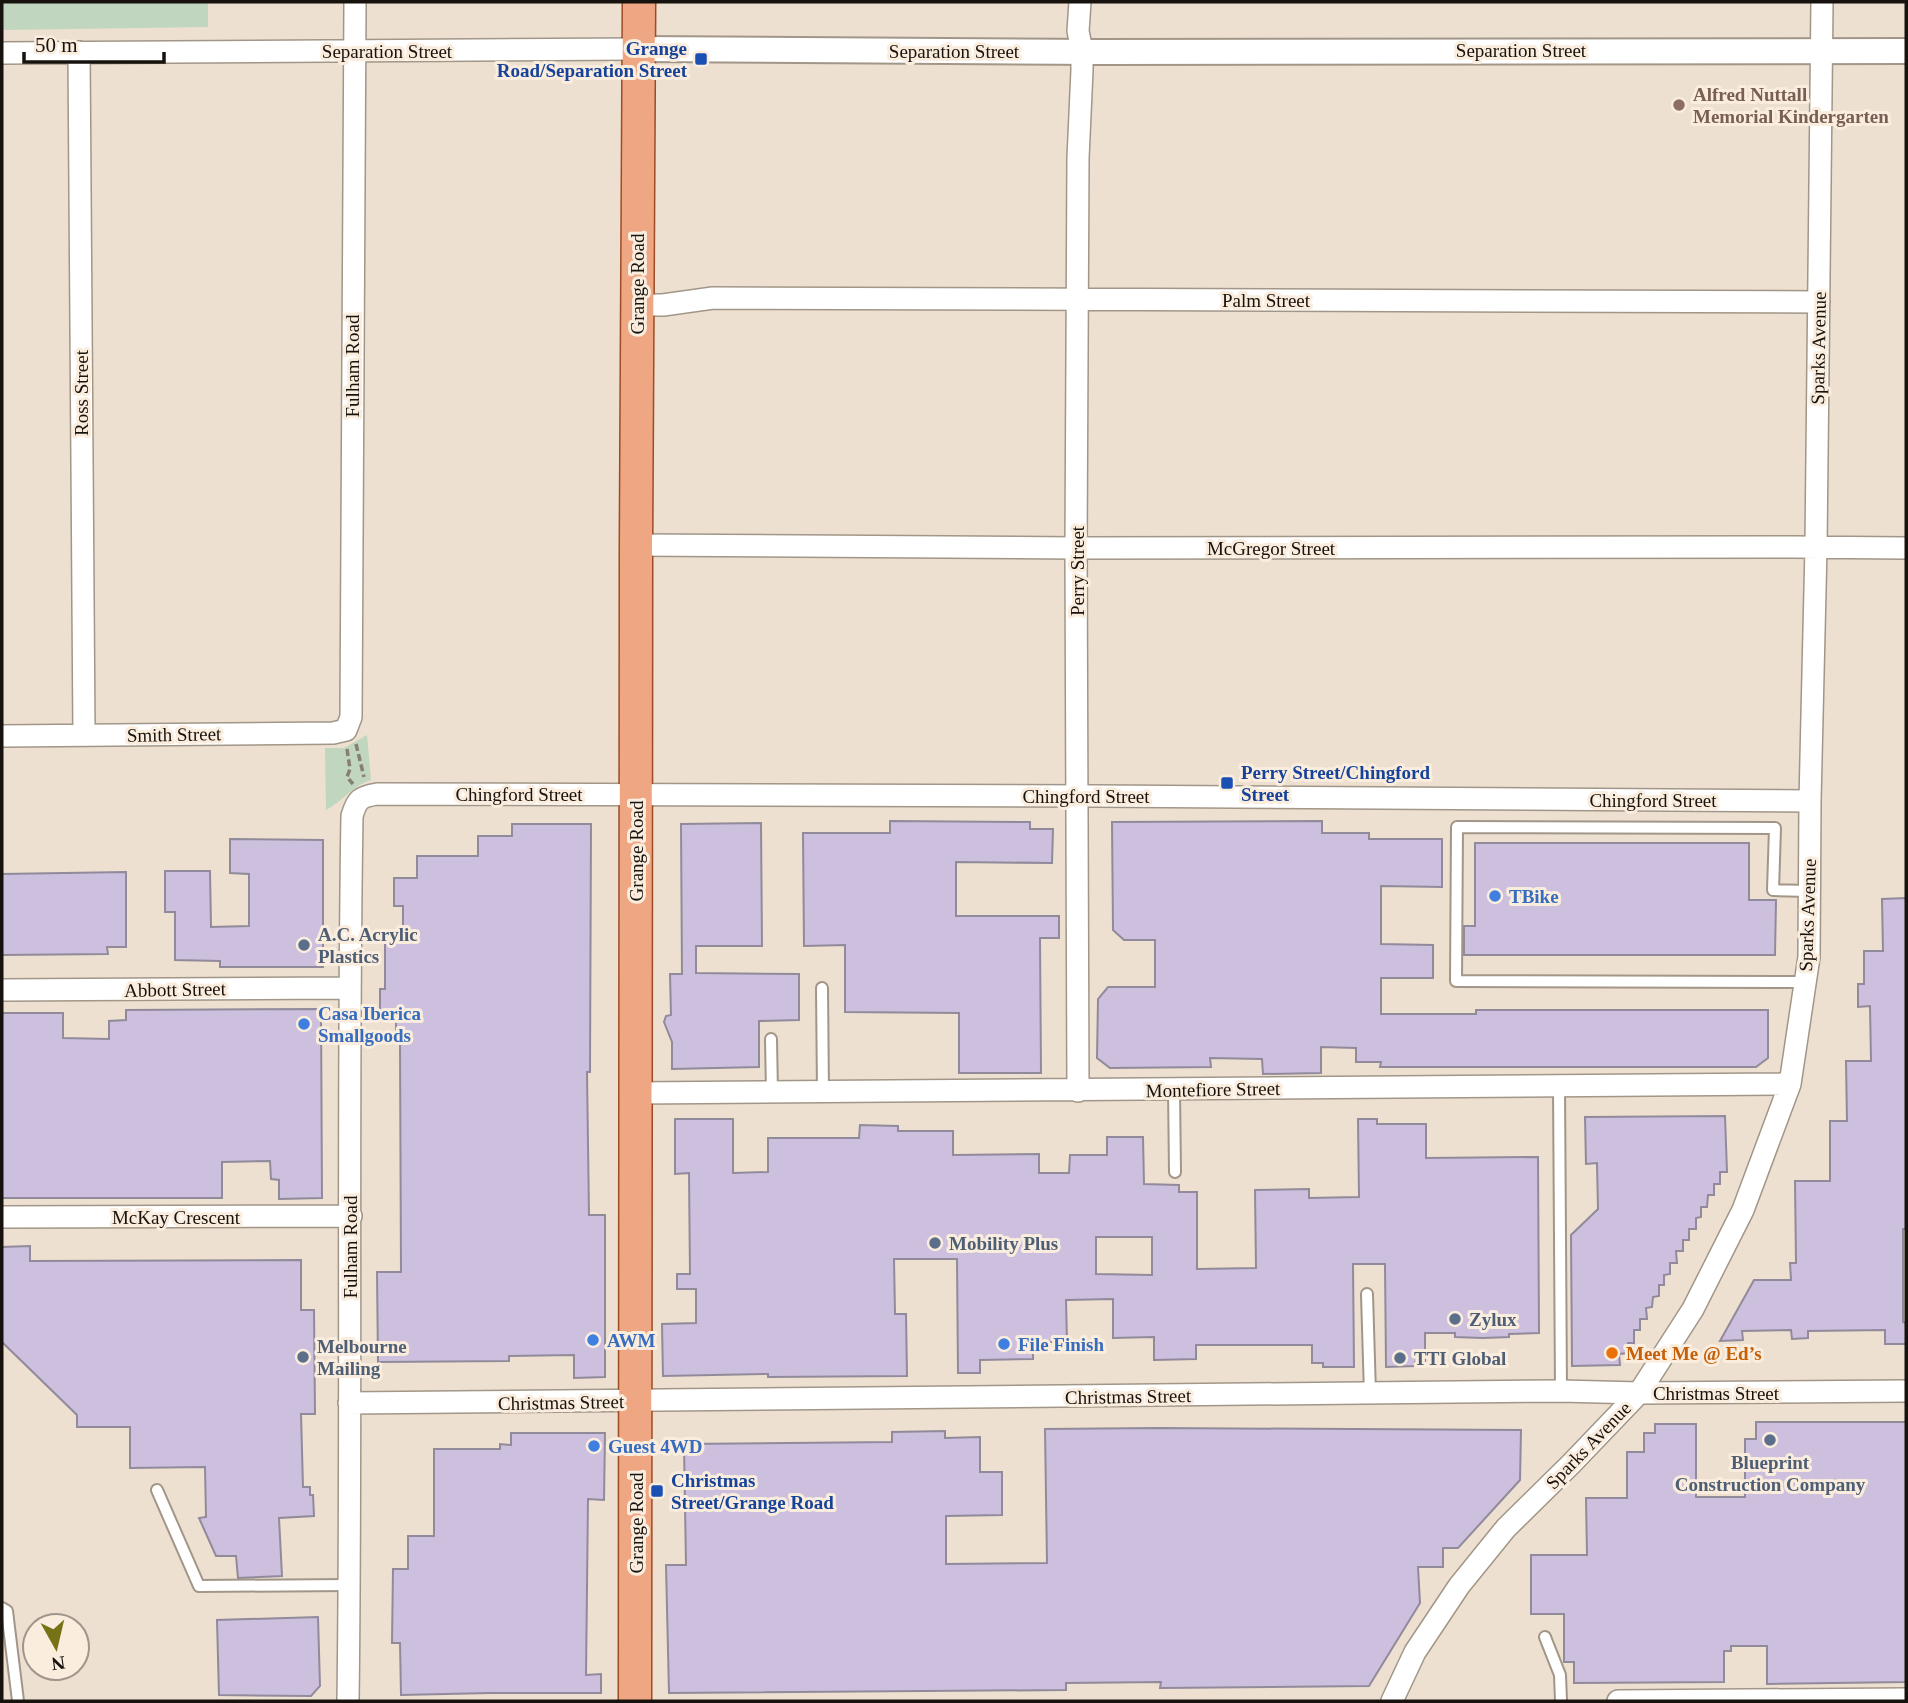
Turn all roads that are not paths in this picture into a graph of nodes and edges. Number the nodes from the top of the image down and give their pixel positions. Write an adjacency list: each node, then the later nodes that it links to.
1 (355, 2): 7 (street, Fulham Road)
2 (639, 2): 5 (main road, Grange Road)
3 (1082, 2): 8 (street, Perry Street)
4 (1822, 2): 11 (street, Sparks Avenue)
5 (639, 49): 7 (street, Separation Street); 8 (street, Separation Street); 12 (main road, Grange Road)
6 (79, 51): 7 (street, Separation Street); 10 (street, Separation Street); 20 (street, Ross Street)
7 (354, 51): 19 (street, Fulham Road)
8 (1082, 51): 11 (street, Separation Street); 13 (street, Perry Street)
9 (1906, 51): 11 (street, Separation Street)
10 (2, 52)
11 (1822, 52): 14 (street, Sparks Avenue)
12 (637, 298): 13 (street, Palm Street); 15 (main road, Grange Road)
13 (1078, 300): 14 (street, Palm Street); 17 (street, Perry Street)
14 (1819, 302): 16 (street, Sparks Avenue)
15 (636, 545): 17 (street, McGregor Street); 22 (main road, Grange Road)
16 (1816, 547): 17 (street, McGregor Street); 18 (street, McGregor Street); 25 (street, Sparks Avenue)
17 (1076, 548): 24 (street, Perry Street)
18 (1906, 548)
19 (345, 730): 20 (street, Smith Street)
20 (83, 735): 21 (street, Smith Street)
21 (2, 736)
22 (636, 795): 23 (street, Chingford Street); 24 (street, Chingford Street); 37 (main road, Grange Road)
23 (363, 796): 28 (street, Fulham Road)
24 (1077, 796): 25 (street, Chingford Street); 35 (street, Perry Street)
25 (1810, 801): 26 (street, Sparks Avenue)
26 (1809, 891): 27 (street, Sparks Avenue); 27 (lane)
27 (1805, 982): 32 (street, Sparks Avenue)
28 (349, 988): 30 (street, Abbott Street); 40 (street, Fulham Road)
29 (822, 988): 36 (lane)
30 (2, 990)
31 (771, 1039): 38 (lane)
32 (1790, 1084): 33 (street, Montefiore Street); 45 (street, Sparks Avenue)
33 (1559, 1086): 34 (street, Montefiore Street); 43 (lane)
34 (1174, 1090): 35 (street, Montefiore Street); 39 (lane)
35 (1078, 1091): 36 (street, Montefiore Street)
36 (823, 1092): 38 (street, Montefiore Street)
37 (636, 1093): 38 (street, Montefiore Street); 47 (main road, Grange Road)
38 (772, 1093)
39 (1175, 1172)
40 (351, 1216): 41 (street, McKay Crescent); 48 (street, Fulham Road)
41 (2, 1217)
42 (1367, 1294): 46 (lane)
43 (1561, 1391): 45 (street, Christmas Street); 46 (street, Christmas Street)
44 (1906, 1391): 45 (street, Christmas Street)
45 (1639, 1393): 57 (street, Sparks Avenue)
46 (1370, 1394): 47 (street, Christmas Street)
47 (636, 1401): 48 (street, Christmas Street); 56 (main road, Grange Road)
48 (349, 1403): 50 (street, Fulham Road)
49 (157, 1490): 50 (lane)
50 (349, 1585): 55 (street, Fulham Road)
51 (2, 1608): 54 (lane)
52 (1545, 1637): 58 (lane)
53 (1906, 1699): 59 (street)
54 (18, 1701)
55 (348, 1701)
56 (635, 1701)
57 (1392, 1701)
58 (1561, 1701)
59 (1618, 1701)

